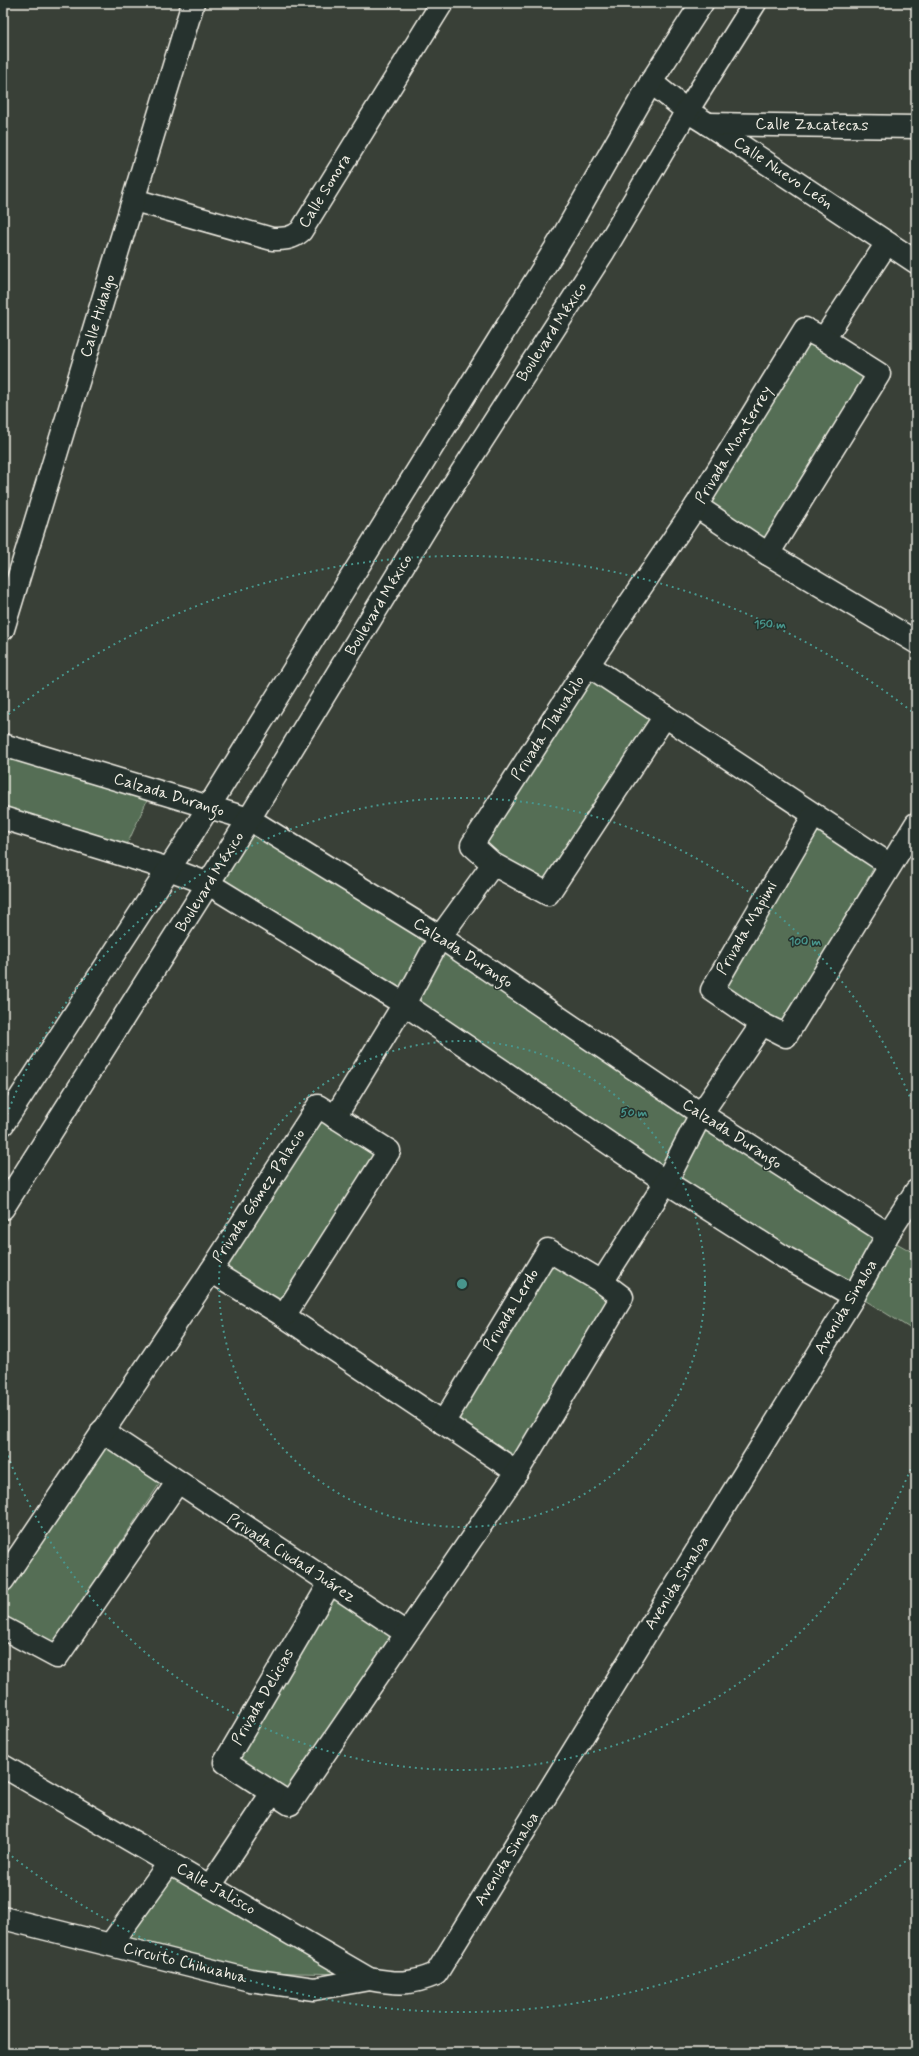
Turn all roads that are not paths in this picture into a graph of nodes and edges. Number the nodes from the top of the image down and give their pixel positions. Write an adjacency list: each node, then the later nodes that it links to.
1 (442, 3): 9 (street, Calle Sonora)
2 (702, 3): 5 (street)
3 (755, 3): 6 (street, Boulevard México)
4 (188, 4): 9 (street, Calle Hidalgo)
5 (651, 82): 6 (street, Calle Nuevo León); 20 (street)
6 (687, 111): 7 (street, Calle Nuevo León); 23 (street, Boulevard México)
7 (708, 124): 8 (street, Calle Zacatecas); 10 (street, Calle Nuevo León)
8 (916, 127)
9 (134, 200): 15 (street, Calle Hidalgo)
10 (887, 243): 11 (street, Calle Nuevo León); 12 (street)
11 (916, 262)
12 (824, 338): 13 (street, Privada Monterrey); 14 (street, Privada Monterrey)
13 (696, 506): 14 (street, Privada Monterrey); 17 (street)
14 (768, 554): 16 (street, Privada Monterrey)
15 (3, 629)
16 (916, 642)
17 (588, 665): 18 (street, Privada Tlahualilo); 25 (street, Privada Tlahualilo)
18 (665, 716): 21 (street, Privada Tlahualilo); 25 (street, Privada Tlahualilo)
19 (3, 745): 20 (street, Calzada Durango)
20 (209, 806): 23 (street, Calzada Durango); 27 (street)
21 (814, 815): 26 (street, Privada Tlahualilo); 31 (street, Privada Mapimi)
22 (3, 818): 27 (street)
23 (249, 819): 28 (street, Boulevard México); 29 (street, Calzada Durango)
24 (916, 824): 26 (street)
25 (493, 864): 29 (street)
26 (890, 865): 31 (street, Privada Mapimi)
27 (169, 869): 28 (street); 34 (street)
28 (209, 884): 30 (street); 37 (street, Boulevard México)
29 (440, 937): 30 (street); 32 (street, Calzada Durango)
30 (404, 1004): 33 (street); 35 (street)
31 (762, 1024): 32 (street)
32 (701, 1114): 35 (street); 38 (street, Calzada Durango)
33 (335, 1117): 39 (street, Privada Gómez Palacio); 42 (street, Privada Gómez Palacio)
34 (3, 1124)
35 (666, 1182): 40 (street); 41 (street)
36 (916, 1191): 38 (street, Avenida Sinaloa)
37 (3, 1208)
38 (888, 1234): 41 (street, Avenida Sinaloa)
39 (211, 1271): 42 (street, Privada Gómez Palacio); 44 (street)
40 (602, 1282): 43 (street, Privada Lerdo); 45 (street, Privada Lerdo)
41 (854, 1296): 57 (street, Avenida Sinaloa)
42 (284, 1316): 43 (street, Privada Gómez Palacio)
43 (443, 1423): 45 (street, Privada Gómez Palacio)
44 (102, 1432): 46 (street, Privada Ciudad Juárez); 47 (street)
45 (517, 1472): 50 (street)
46 (176, 1482): 48 (street, Privada Ciudad Juárez); 49 (street)
47 (3, 1580)
48 (330, 1583): 50 (street, Privada Ciudad Juárez); 52 (street, Privada Delicias)
49 (4, 1632)
50 (406, 1633): 52 (street, Privada Delicias)
51 (3, 1766): 53 (street, Calle Jalisco)
52 (272, 1793): 54 (street)
53 (170, 1862): 54 (street, Calle Jalisco); 56 (street)
54 (210, 1886): 58 (street, Calle Jalisco)
55 (3, 1918): 56 (street, Circuito Chihuahua)
56 (111, 1944): 58 (street, Circuito Chihuahua)
57 (436, 1974): 58 (street, Calle Jalisco)
58 (370, 1978)

